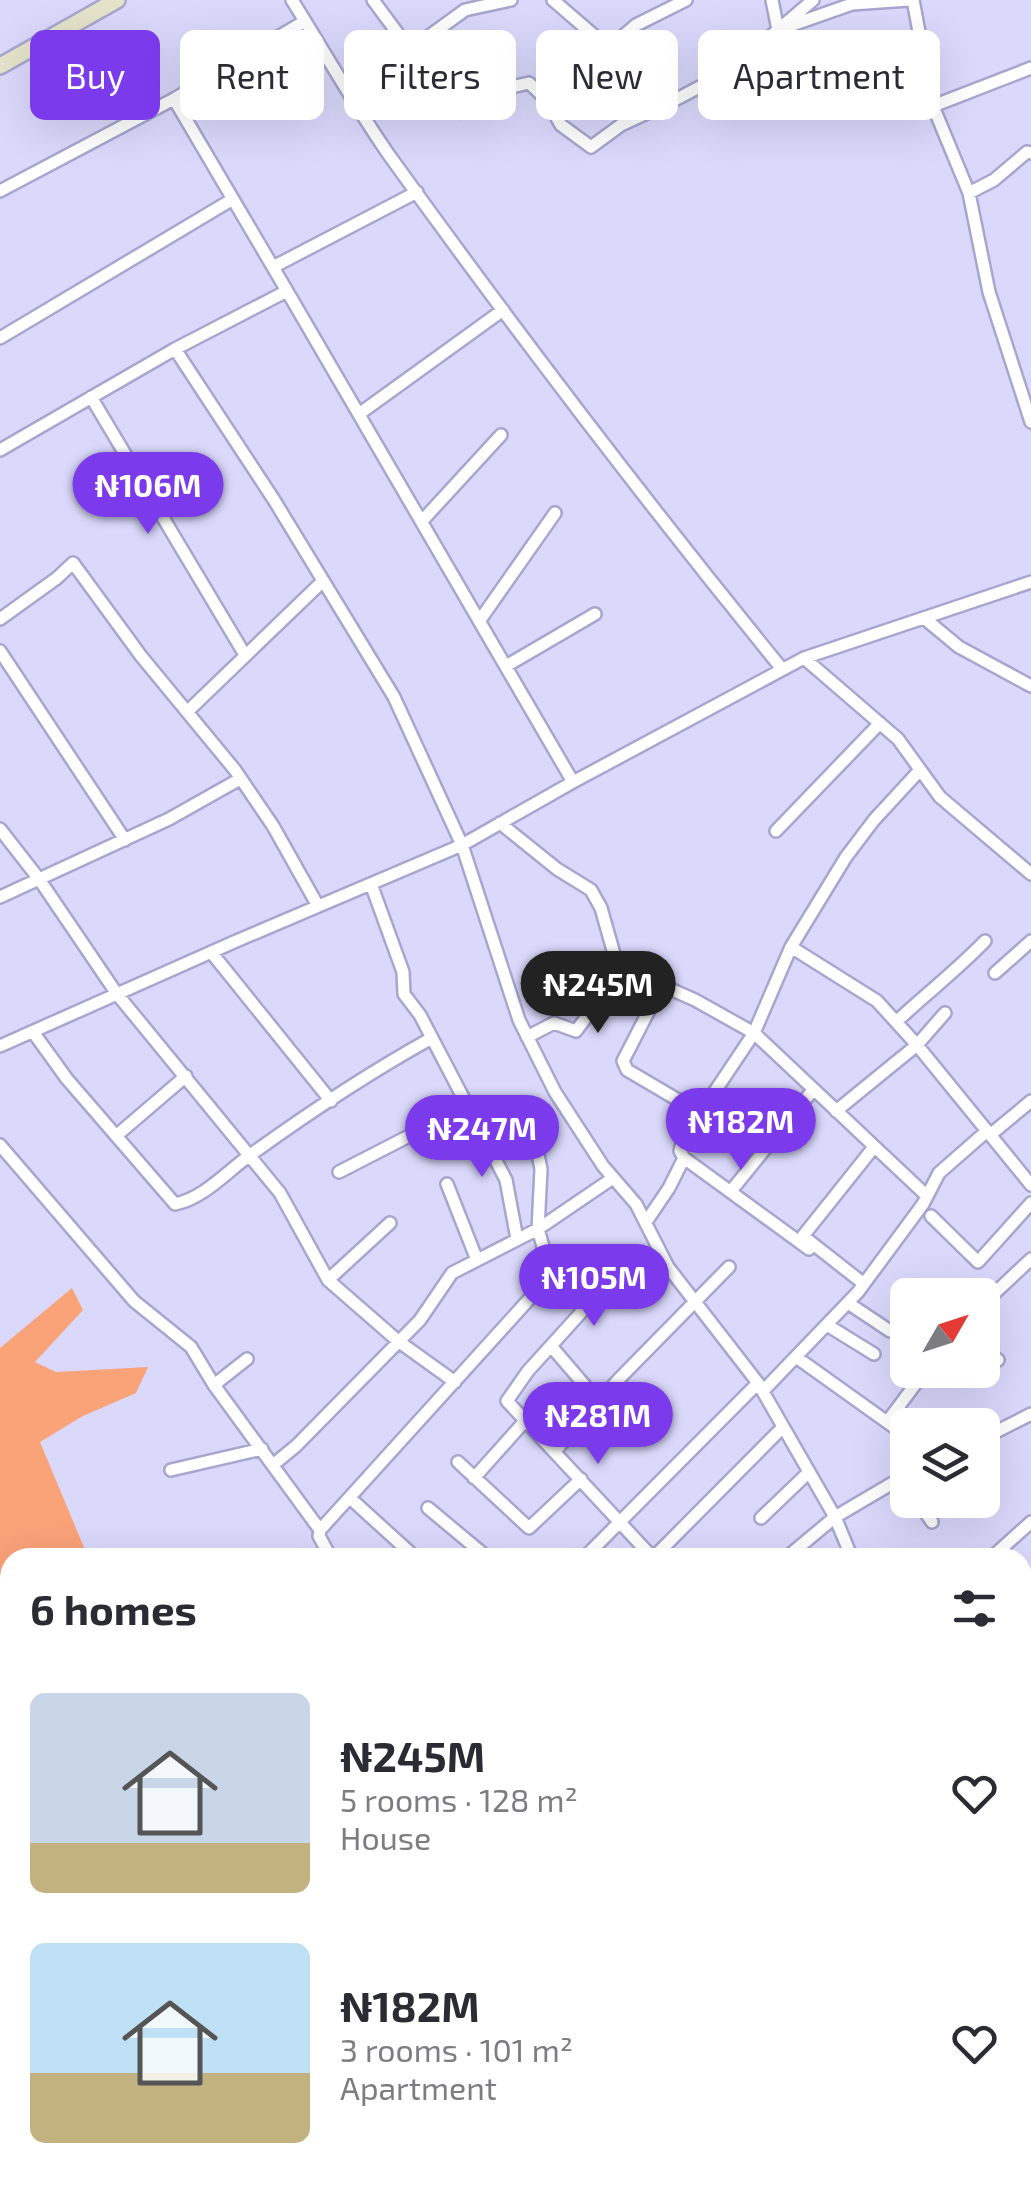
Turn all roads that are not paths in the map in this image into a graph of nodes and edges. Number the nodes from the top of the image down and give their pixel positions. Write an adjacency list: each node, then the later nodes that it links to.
1 (104, 0): 19 (main road)
2 (117, 0): 20 (main road)
3 (292, 0): 12 (street)
4 (374, 0): 13 (street)
5 (511, 0): 11 (street)
6 (553, 0): 15 (street)
7 (686, 0): 16 (street)
8 (772, 0): 17 (street)
9 (813, 0): 17 (street)
10 (911, 0): 17 (street); 18 (street)
11 (474, 4): 14 (street)
12 (305, 21): 22 (street); 29 (street)
13 (396, 30)
14 (438, 30)
15 (589, 30)
16 (631, 30)
17 (778, 30)
18 (917, 30)
19 (0, 58)
20 (0, 66)
21 (1031, 68): 23 (street)
22 (174, 99): 28 (street); 31 (street)
23 (940, 103)
24 (558, 120): 25 (street)
25 (632, 120)
26 (939, 120): 30 (street)
27 (1031, 154): 30 (street)
28 (0, 191)
29 (417, 192): 32 (street); 34 (street)
30 (968, 192): 39 (street)
31 (232, 198): 32 (street); 35 (street)
32 (273, 267): 33 (street)
33 (287, 290): 36 (street); 38 (street)
34 (502, 310): 38 (street); 54 (street)
35 (0, 338)
36 (174, 349): 37 (street); 44 (street)
37 (91, 397): 41 (street); 51 (street)
38 (359, 414): 43 (street)
39 (1031, 422)
40 (501, 434): 43 (street)
41 (0, 450)
42 (554, 513): 49 (street)
43 (422, 522): 49 (street)
44 (323, 580): 51 (street); 65 (street)
45 (1031, 582): 48 (street)
46 (596, 614): 53 (street)
47 (0, 618): 56 (street)
48 (924, 618): 52 (street); 55 (street)
49 (480, 620): 53 (street)
50 (0, 651): 64 (street)
51 (245, 655): 56 (street)
52 (804, 658): 54 (street); 57 (street)
53 (506, 666): 60 (street)
54 (782, 669): 60 (street)
55 (1031, 686)
56 (188, 712): 59 (street)
57 (880, 723): 58 (street); 63 (street)
58 (920, 770): 66 (street); 73 (street)
59 (240, 779): 64 (street); 70 (street)
60 (573, 782): 61 (street)
61 (500, 823): 65 (street); 75 (street)
62 (0, 830): 67 (street)
63 (776, 831)
64 (125, 840): 67 (street)
65 (462, 845): 68 (street); 83 (street)
66 (1031, 874)
67 (39, 879): 69 (street); 78 (street)
68 (371, 884): 70 (street); 84 (street)
69 (0, 897)
70 (318, 906): 74 (street)
71 (985, 940): 80 (street)
72 (1031, 941): 76 (street)
73 (791, 947): 80 (street); 82 (street)
74 (211, 952): 78 (street); 90 (street)
75 (622, 968): 77 (street); 83 (street)
76 (995, 972)
77 (662, 986): 82 (street); 93 (street)
78 (117, 994): 81 (street); 87 (street)
79 (946, 1013): 85 (street)
80 (897, 1021): 85 (street)
81 (33, 1032): 86 (street); 95 (street)
82 (754, 1033): 88 (street); 93 (street)
83 (527, 1037): 102 (street)
84 (430, 1039): 90 (street); 91 (street)
85 (917, 1044): 92 (street); 94 (street)
86 (0, 1046)
87 (186, 1076): 95 (street); 99 (street)
88 (812, 1090): 92 (street); 105 (street)
89 (1031, 1100): 94 (street)
90 (331, 1101): 99 (street)
91 (470, 1110): 101 (street); 112 (street)
92 (836, 1111): 98 (street)
93 (700, 1113): 100 (street)
94 (989, 1133): 104 (street); 106 (street)
95 (116, 1136): 99 (street)
96 (535, 1140): 111 (street)
97 (0, 1146): 131 (street)
98 (874, 1148): 106 (street); 119 (street)
99 (250, 1154): 118 (street)
100 (684, 1158): 105 (street); 109 (street)
101 (339, 1172)
102 (613, 1178): 109 (street); 111 (street)
103 (448, 1184): 116 (street)
104 (1031, 1184)
105 (731, 1191): 113 (street)
106 (928, 1196): 119 (street)
107 (1031, 1204): 108 (street)
108 (930, 1216)
109 (646, 1222): 114 (street)
110 (390, 1223): 118 (street)
111 (538, 1229): 112 (street); 130 (street)
112 (517, 1239): 116 (street)
113 (809, 1250)
114 (660, 1254): 121 (street); 126 (street)
115 (1031, 1259): 120 (street)
116 (476, 1260): 125 (street)
117 (730, 1267): 121 (street)
118 (328, 1280): 125 (street)
119 (864, 1284): 122 (street)
120 (1000, 1289)
121 (694, 1303): 132 (street); 134 (street)
122 (848, 1303): 123 (street); 124 (street)
123 (826, 1326): 127 (street); 128 (street)
124 (890, 1331)
125 (398, 1341): 130 (street); 144 (street)
126 (551, 1346): 134 (street); 136 (street)
127 (874, 1354)
128 (796, 1357): 132 (street); 137 (street)
129 (247, 1359): 131 (street)
130 (456, 1382): 150 (street)
131 (214, 1385): 141 (street)
132 (761, 1387): 139 (street); 155 (street)
133 (912, 1388): 137 (street)
134 (598, 1402): 142 (street)
135 (1031, 1414): 140 (street)
136 (525, 1421): 142 (street); 147 (street)
137 (887, 1422): 138 (street)
138 (890, 1424)
139 (783, 1428): 146 (street); 164 (street)
140 (1000, 1430)
141 (262, 1449): 144 (street); 145 (street)
142 (555, 1451): 148 (street)
143 (458, 1462): 147 (street)
144 (274, 1464): 158 (street)
145 (171, 1470)
146 (809, 1472): 152 (street); 153 (street)
147 (474, 1478): 148 (street)
148 (581, 1479): 155 (street)
149 (890, 1487): 153 (street)
150 (350, 1498): 158 (street); 160 (street)
151 (428, 1508): 161 (street)
152 (761, 1518)
153 (835, 1518): 165 (street); 166 (street)
154 (929, 1518): 156 (street)
155 (621, 1520): 162 (street); 163 (street)
156 (932, 1522)
157 (1031, 1522): 167 (street)
158 (320, 1530): 159 (street)
159 (326, 1548)
160 (405, 1548)
161 (476, 1548)
162 (594, 1548)
163 (645, 1548)
164 (663, 1548)
165 (798, 1548)
166 (848, 1548)
167 (1002, 1548)

